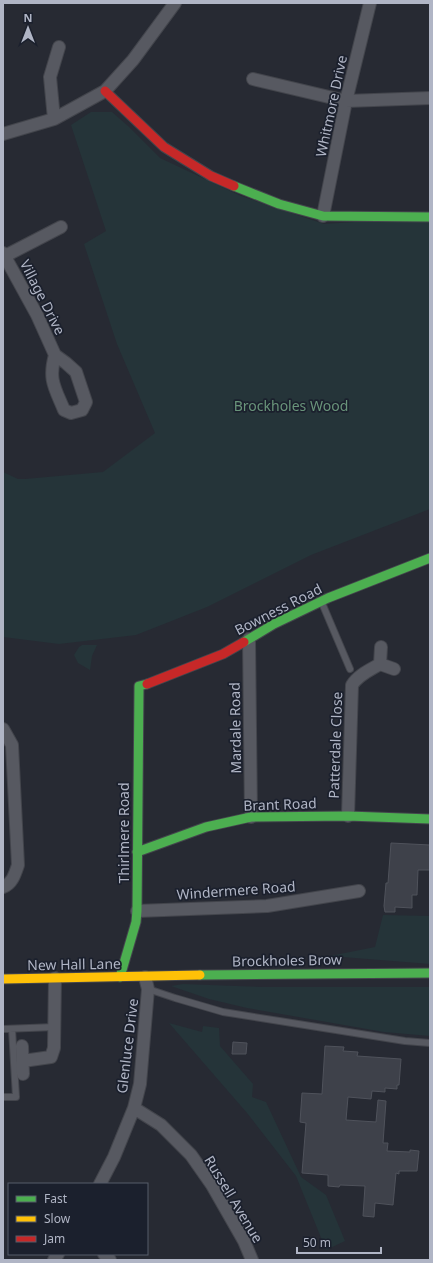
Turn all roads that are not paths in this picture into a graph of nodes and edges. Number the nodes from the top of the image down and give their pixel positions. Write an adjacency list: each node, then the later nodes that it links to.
1 (175, 3): 5 (street)
2 (370, 3): 7 (street, Whitmore Drive)
3 (59, 47): 8 (street)
4 (253, 79): 7 (street)
5 (105, 91): 8 (street); 10 (main road)
6 (430, 98): 7 (street)
7 (346, 101): 10 (street, Whitmore Drive)
8 (54, 119): 9 (street)
9 (3, 134)
10 (323, 216): 11 (main road)
11 (430, 217)
12 (61, 227): 13 (street)
13 (4, 254): 14 (street, Village Drive)
14 (55, 355)
15 (430, 558): 16 (main road, Bowness Road)
16 (321, 602): 17 (main road, Bowness Road); 20 (lane)
17 (249, 639): 22 (main road, Bowness Road); 25 (street, Mardale Road)
18 (380, 647): 19 (street)
19 (380, 664): 21 (street); 24 (street, Patterdale Close)
20 (350, 670)
21 (394, 670)
22 (139, 686): 27 (main road, Thirlmere Road)
23 (3, 729): 28 (street)
24 (348, 816): 25 (main road, Brant Road); 26 (main road, Brant Road)
25 (251, 817): 27 (main road, Brant Road)
26 (430, 819)
27 (137, 852): 30 (main road, Thirlmere Road)
28 (3, 887)
29 (359, 891): 30 (street, Windermere Road)
30 (137, 911): 32 (main road, Thirlmere Road)
31 (430, 973): 33 (main road, Brockholes Brow)
32 (120, 977): 33 (main road, New Hall Lane); 34 (main road, New Hall Lane)
33 (145, 977): 36 (street, Glenluce Drive)
34 (55, 978): 35 (main road, New Hall Lane); 37 (street)
35 (3, 979)
36 (148, 989): 40 (lane); 45 (street, Glenluce Drive)
37 (55, 1027): 39 (lane); 42 (street)
38 (3, 1029): 39 (lane)
39 (12, 1029): 44 (lane)
40 (430, 1043)
41 (22, 1046): 42 (street)
42 (22, 1061): 43 (street)
43 (23, 1074)
44 (3, 1097)
45 (134, 1108): 46 (street, Glenluce Drive); 47 (street, Russell Avenue)
46 (101, 1183)
47 (252, 1260)

